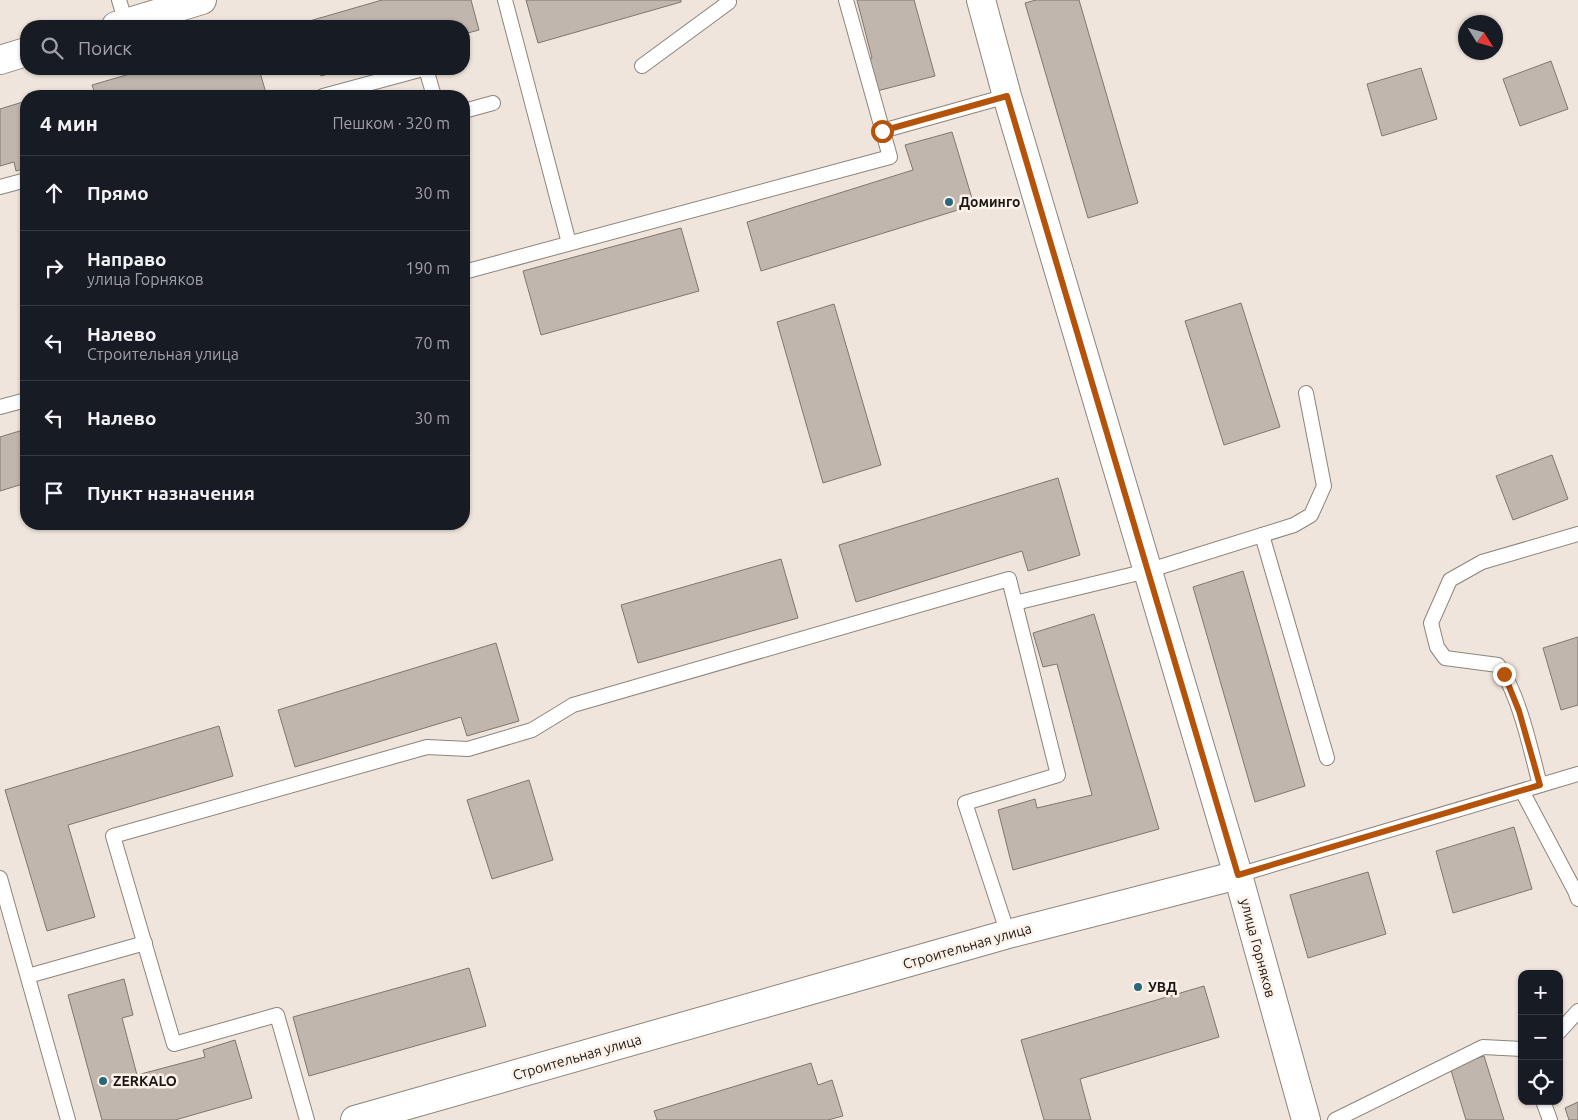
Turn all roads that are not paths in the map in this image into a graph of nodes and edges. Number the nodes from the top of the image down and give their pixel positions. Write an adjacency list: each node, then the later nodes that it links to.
1 (202, 0): 6 (street)
2 (505, 0): 20 (lane)
3 (846, 0): 17 (lane)
4 (981, 0): 14 (street, улица Горняков)
5 (731, 1): 9 (lane)
6 (120, 16)
7 (20, 54): 8 (street)
8 (0, 60)
9 (642, 66)
10 (402, 75): 12 (lane)
11 (426, 75): 13 (lane)
12 (345, 90)
13 (432, 90)
14 (1007, 96): 17 (lane); 27 (street, улица Горняков)
15 (493, 103): 16 (lane)
16 (470, 109)
17 (882, 131): 20 (lane)
18 (20, 182): 19 (lane)
19 (0, 187)
20 (569, 243): 21 (lane)
21 (470, 270)
22 (1306, 393): 26 (lane)
23 (20, 402): 24 (lane)
24 (0, 407)
25 (1578, 534): 31 (lane)
26 (1262, 535): 27 (lane); 29 (lane)
27 (1147, 571): 28 (lane); 33 (street, улица Горняков)
28 (1015, 603): 36 (lane); 37 (lane)
29 (1327, 758)
30 (1578, 774): 31 (lane, Строительная улица)
31 (1540, 785): 32 (lane, Строительная улица)
32 (1522, 791): 33 (lane, Строительная улица); 35 (lane)
33 (1238, 875): 36 (street, Строительная улица); 47 (street, улица Горняков)
34 (0, 878): 38 (lane)
35 (1578, 899)
36 (1008, 934): 46 (street, Строительная улица)
37 (145, 944): 38 (lane); 45 (lane)
38 (28, 976): 44 (lane)
39 (1578, 1011): 40 (lane)
40 (1563, 1028)
41 (1518, 1049): 43 (lane)
42 (1544, 1105): 49 (lane)
43 (1361, 1114): 48 (lane)
44 (68, 1120)
45 (308, 1120)
46 (356, 1120)
47 (1306, 1120)
48 (1335, 1120)
49 (1550, 1120)

